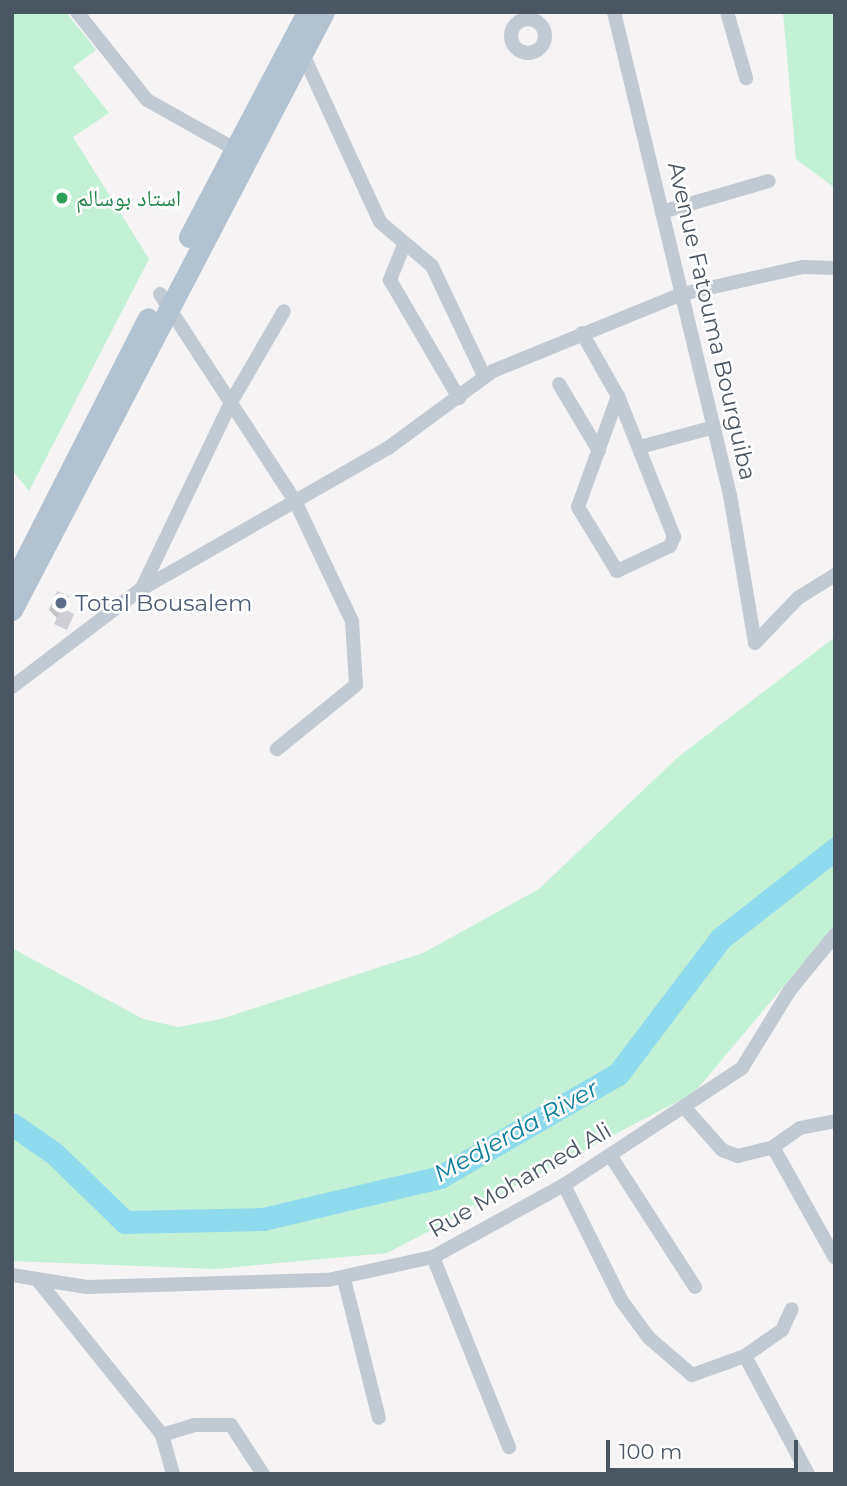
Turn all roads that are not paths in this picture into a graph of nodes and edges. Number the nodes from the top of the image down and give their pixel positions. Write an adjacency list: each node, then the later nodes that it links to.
1 (77, 12): 8 (street)
2 (307, 12): 6 (main road)
3 (324, 12): 6 (main road)
4 (614, 12): 11 (street, Avenue Fatouma Bourguiba)
5 (727, 12): 7 (street)
6 (299, 45): 8 (main road); 10 (main road); 12 (street)
7 (746, 78)
8 (233, 148): 10 (main road)
9 (769, 181): 11 (street)
10 (220, 195): 15 (main road)
11 (662, 212): 14 (street, Avenue Fatouma Bourguiba)
12 (404, 245): 18 (street); 21 (street)
13 (835, 268): 14 (street)
14 (682, 294): 17 (street); 23 (street, Avenue Fatouma Bourguiba)
15 (165, 300): 22 (street); 26 (main road)
16 (284, 311): 22 (street)
17 (582, 332): 18 (street); 20 (street)
18 (484, 376): 21 (street)
19 (559, 384): 25 (street)
20 (618, 396): 24 (street); 25 (street)
21 (459, 398): 27 (street)
22 (231, 402): 27 (street); 30 (street)
23 (714, 427): 24 (street); 28 (street, Avenue Fatouma Bourguiba)
24 (640, 447): 25 (street)
25 (599, 451)
26 (67, 492): 29 (main road); 31 (main road)
27 (295, 501): 30 (street); 33 (street)
28 (835, 575)
29 (12, 585)
30 (140, 590): 32 (street)
31 (12, 610)
32 (12, 687)
33 (277, 749)
34 (834, 933): 35 (street, Rue Mohamed Ali)
35 (684, 1107): 37 (street); 38 (street, Rue Mohamed Ali)
36 (835, 1121): 37 (street)
37 (773, 1147): 41 (street)
38 (610, 1155): 39 (street, Rue Mohamed Ali); 45 (street)
39 (565, 1185): 40 (street, Rue Mohamed Ali); 47 (street)
40 (433, 1257): 43 (street, Rue Mohamed Ali); 50 (street)
41 (835, 1258)
42 (12, 1275): 44 (street, Rue Mohamed Ali)
43 (344, 1279): 44 (street, Rue Mohamed Ali); 48 (street)
44 (40, 1283): 49 (street)
45 (695, 1287)
46 (792, 1309): 47 (street)
47 (745, 1356): 53 (street)
48 (379, 1418)
49 (162, 1435): 51 (street); 52 (street)
50 (509, 1447)
51 (173, 1474)
52 (263, 1474)
53 (808, 1474)

